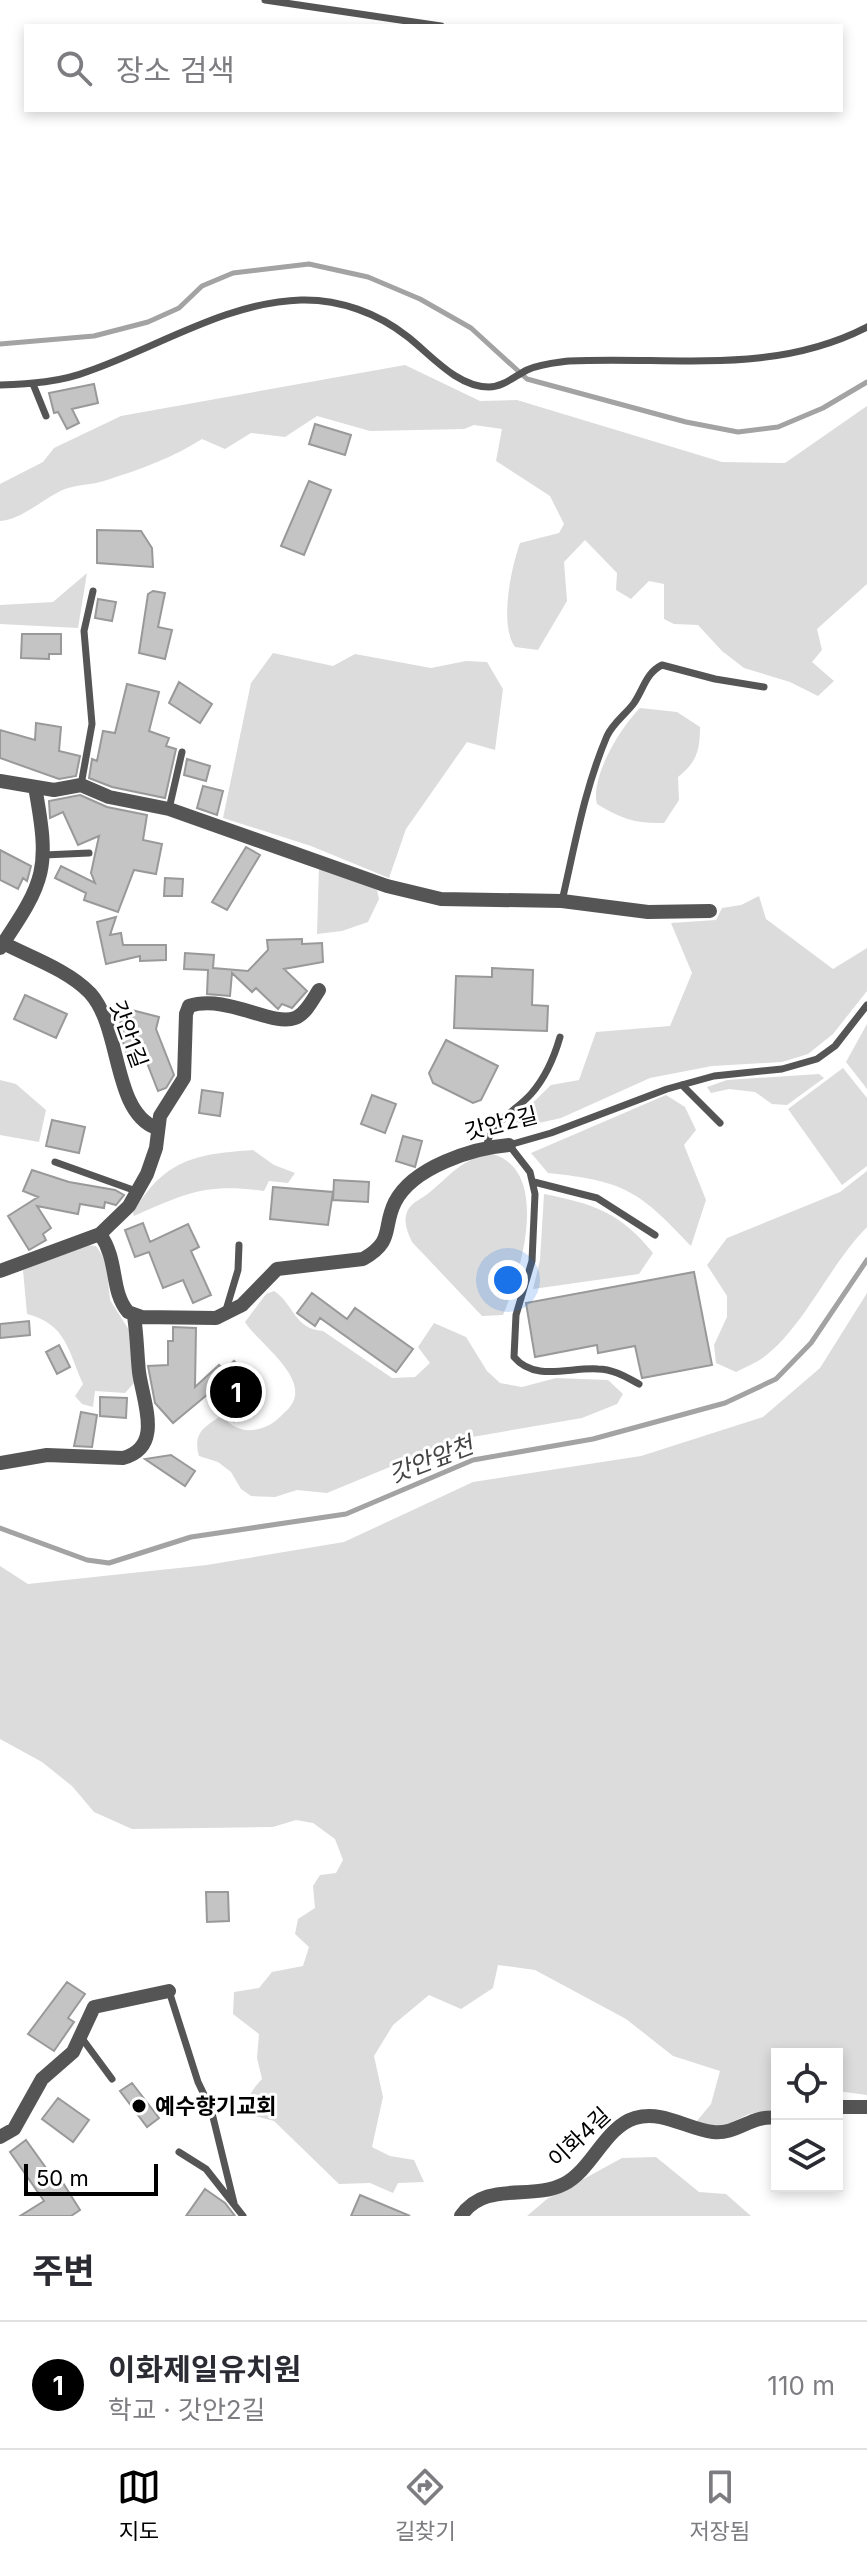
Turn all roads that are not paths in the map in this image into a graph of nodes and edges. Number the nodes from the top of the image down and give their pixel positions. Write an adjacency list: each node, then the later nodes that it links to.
1 (265, 0): 2 (lane)
2 (427, 24)
3 (867, 327): 4 (lane)
4 (33, 384): 5 (lane); 6 (lane)
5 (0, 385)
6 (46, 416)
7 (93, 591): 11 (lane)
8 (764, 687): 16 (lane)
9 (182, 752): 13 (lane)
10 (0, 781): 12 (street)
11 (81, 785): 12 (street); 13 (street)
12 (35, 787): 15 (street)
13 (169, 809): 16 (street)
14 (89, 853): 15 (lane)
15 (44, 855): 18 (street)
16 (562, 901): 17 (street)
17 (710, 911)
18 (2, 945): 24 (street, 갓안1길)
19 (319, 990): 24 (street)
20 (867, 1005): 22 (lane, 갓안2길)
21 (560, 1037): 26 (lane)
22 (682, 1085): 23 (lane); 25 (lane, 갓안2길)
23 (720, 1123)
24 (156, 1128): 29 (street)
25 (509, 1145): 26 (street, 갓안2길); 28 (lane)
26 (487, 1147): 34 (street, 갓안2길)
27 (55, 1162): 29 (lane)
28 (534, 1182): 31 (lane); 36 (lane)
29 (137, 1191): 30 (street)
30 (100, 1234): 33 (street); 35 (street)
31 (655, 1235)
32 (239, 1245): 34 (lane)
33 (0, 1271)
34 (224, 1315): 35 (street)
35 (134, 1316): 37 (street)
36 (639, 1384)
37 (0, 1463)
38 (169, 1991): 39 (street); 46 (lane)
39 (81, 2037): 40 (lane); 44 (street)
40 (112, 2079)
41 (843, 2107): 42 (street)
42 (867, 2107)
43 (771, 2118): 48 (street, 이화4길)
44 (0, 2137)
45 (179, 2152): 46 (lane)
46 (234, 2203): 47 (lane)
47 (243, 2216)
48 (461, 2216)

